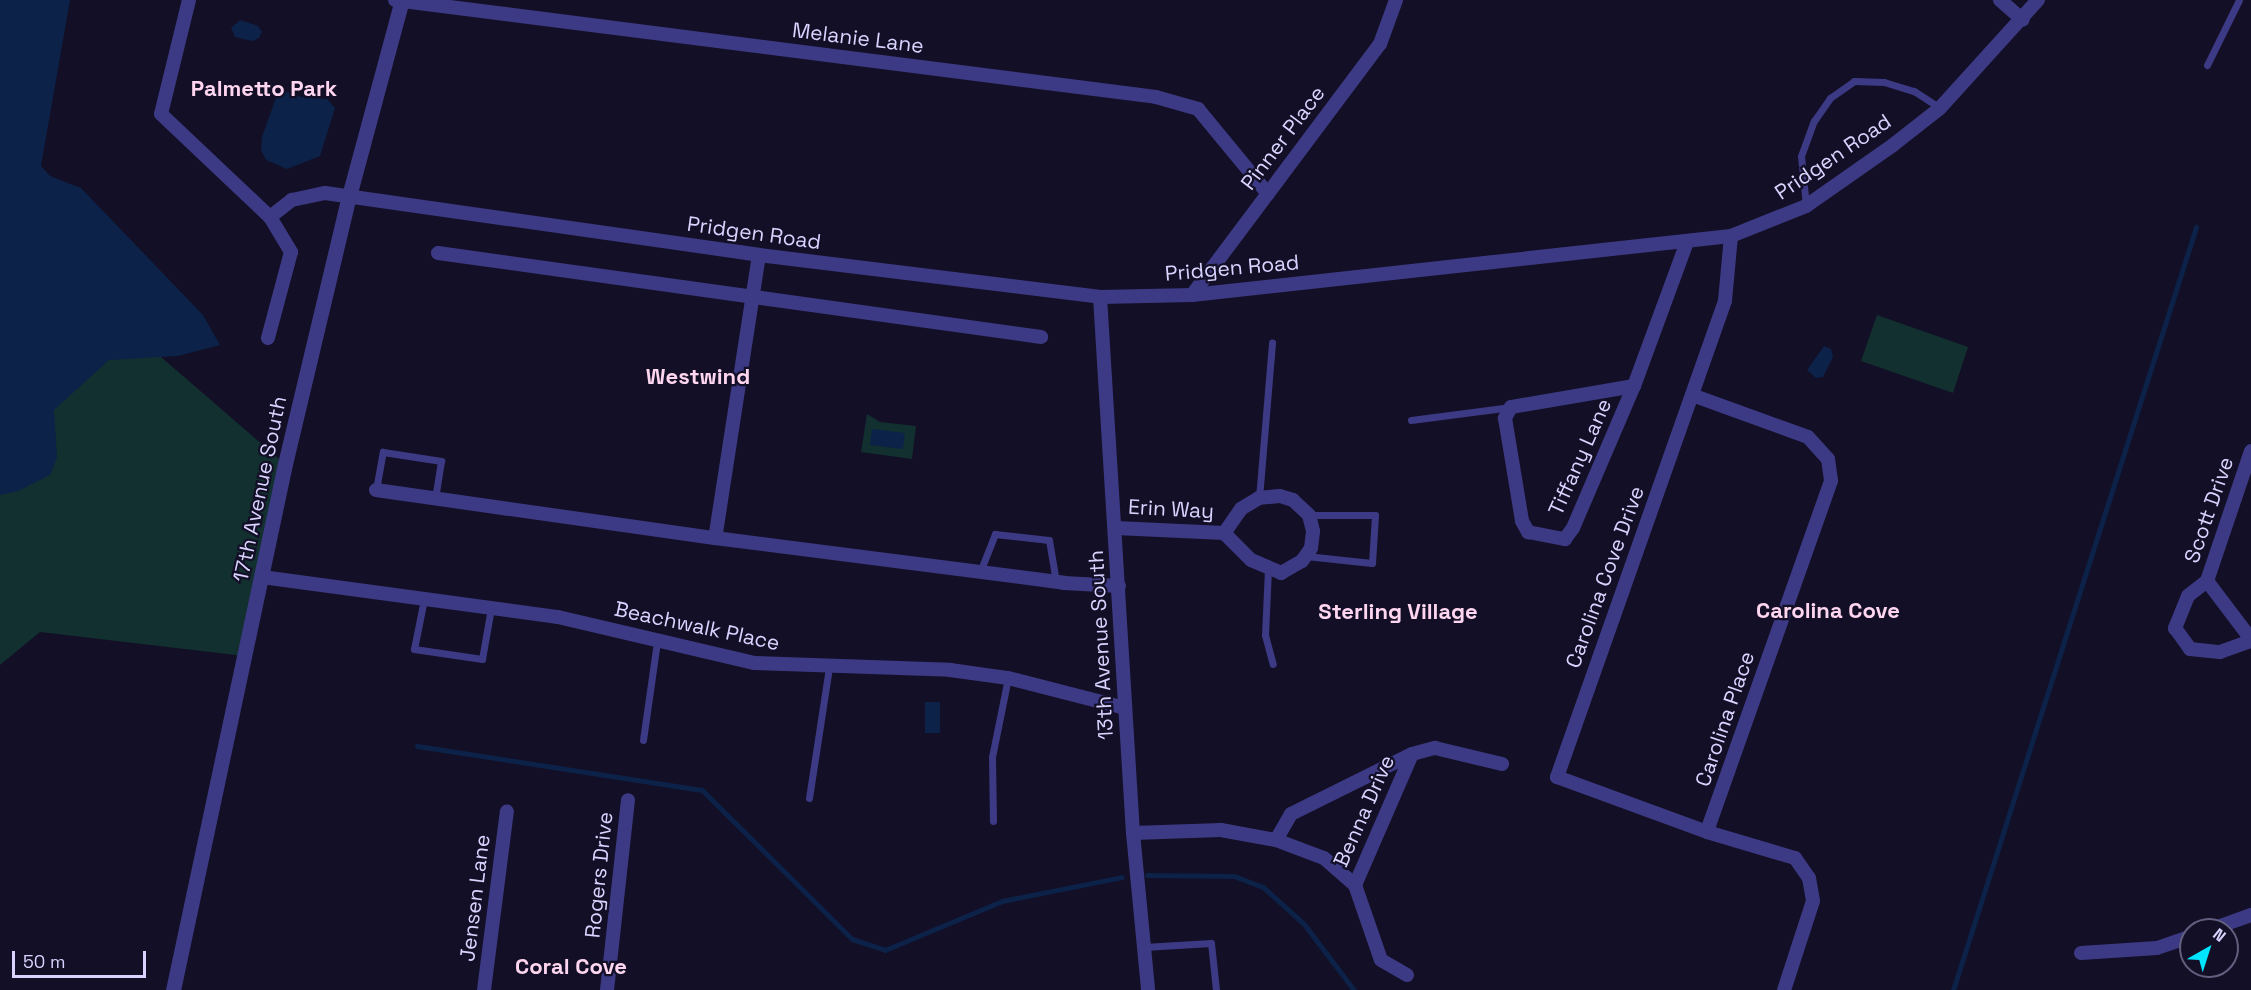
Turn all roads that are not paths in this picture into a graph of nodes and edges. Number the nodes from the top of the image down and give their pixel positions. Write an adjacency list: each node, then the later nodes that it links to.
1 (189, 0): 13 (street)
2 (400, 0): 10 (street, Melanie Lane); 11 (street, 17th Avenue South)
3 (1396, 0): 10 (street, Pinner Place)
4 (2000, 0): 7 (street)
5 (2038, 0): 7 (street, Pridgen Road)
6 (2239, 0): 8 (lane)
7 (2023, 20): 9 (street, Pridgen Road)
8 (2207, 65)
9 (1940, 108): 12 (street, Pridgen Road); 12 (lane)
10 (1268, 194): 18 (street, Pinner Place)
11 (349, 196): 13 (street, Pridgen Road); 17 (street, Pridgen Road); 39 (street, 17th Avenue South)
12 (1806, 206): 14 (street, Pridgen Road)
13 (270, 217): 22 (street)
14 (1731, 236): 15 (street, Pridgen Road); 25 (street, Carolina Cove Drive)
15 (1687, 242): 18 (street, Pridgen Road); 24 (street, Tiffany Lane)
16 (438, 253): 20 (street)
17 (759, 255): 19 (street, Pridgen Road); 20 (street)
18 (1192, 295): 19 (street, Pridgen Road)
19 (1100, 297): 33 (street, 13th Avenue South)
20 (753, 298): 21 (street); 35 (street)
21 (1041, 337)
22 (268, 338)
23 (1272, 343): 30 (lane)
24 (1634, 386): 26 (street, Tiffany Lane); 26 (street, Tiffany Lane)
25 (1692, 395): 58 (street, Carolina Place); 58 (street, Carolina Cove Drive)
26 (1511, 407): 27 (lane)
27 (1411, 420)
28 (2251, 451): 40 (street, Scott Drive)
29 (376, 490): 31 (street); 31 (lane)
30 (1259, 498): 32 (street); 34 (street, Erin Way)
31 (435, 499): 35 (street)
32 (1309, 514): 36 (street); 36 (lane)
33 (1116, 528): 34 (street, Erin Way); 42 (street, 13th Avenue South)
34 (1224, 533): 37 (street, Erin Way)
35 (715, 538): 38 (street)
36 (1306, 556): 37 (street)
37 (1268, 569): 47 (lane)
38 (980, 572): 41 (street); 41 (lane)
39 (262, 577): 43 (street, Beachwalk Place); 66 (street, 17th Avenue South)
40 (2207, 581): 45 (street, Scott Drive); 45 (street)
41 (1056, 582): 42 (street)
42 (1119, 586): 50 (street, 13th Avenue South)
43 (424, 599): 44 (street, Beachwalk Place); 44 (lane)
44 (491, 608): 46 (street, Beachwalk Place)
45 (2251, 640)
46 (657, 642): 48 (street, Beachwalk Place); 51 (lane)
47 (1273, 664)
48 (829, 668): 49 (street, Beachwalk Place); 54 (lane)
49 (1008, 678): 50 (street, Beachwalk Place); 57 (lane)
50 (1125, 708): 59 (street, 13th Avenue South)
51 (643, 740)
52 (1413, 754): 53 (street, Benna Drive); 60 (street, Benna Drive); 61 (street, Benna Drive)
53 (1502, 764)
54 (809, 798)
55 (628, 800): 68 (street, Rogers Drive)
56 (507, 811): 67 (street, Jensen Lane)
57 (993, 821)
58 (1707, 832): 71 (street)
59 (1133, 833): 60 (street, Benna Drive); 63 (street, 13th Avenue South)
60 (1276, 840): 61 (street, Benna Drive)
61 (1354, 885): 65 (street, Benna Drive)
62 (2179, 940): 64 (street)
63 (1144, 947): 69 (street, 13th Avenue South); 70 (lane)
64 (2081, 953)
65 (1407, 975)
66 (173, 990)
67 (484, 990)
68 (607, 990)
69 (1148, 990)
70 (1216, 990)
71 (1784, 990)

